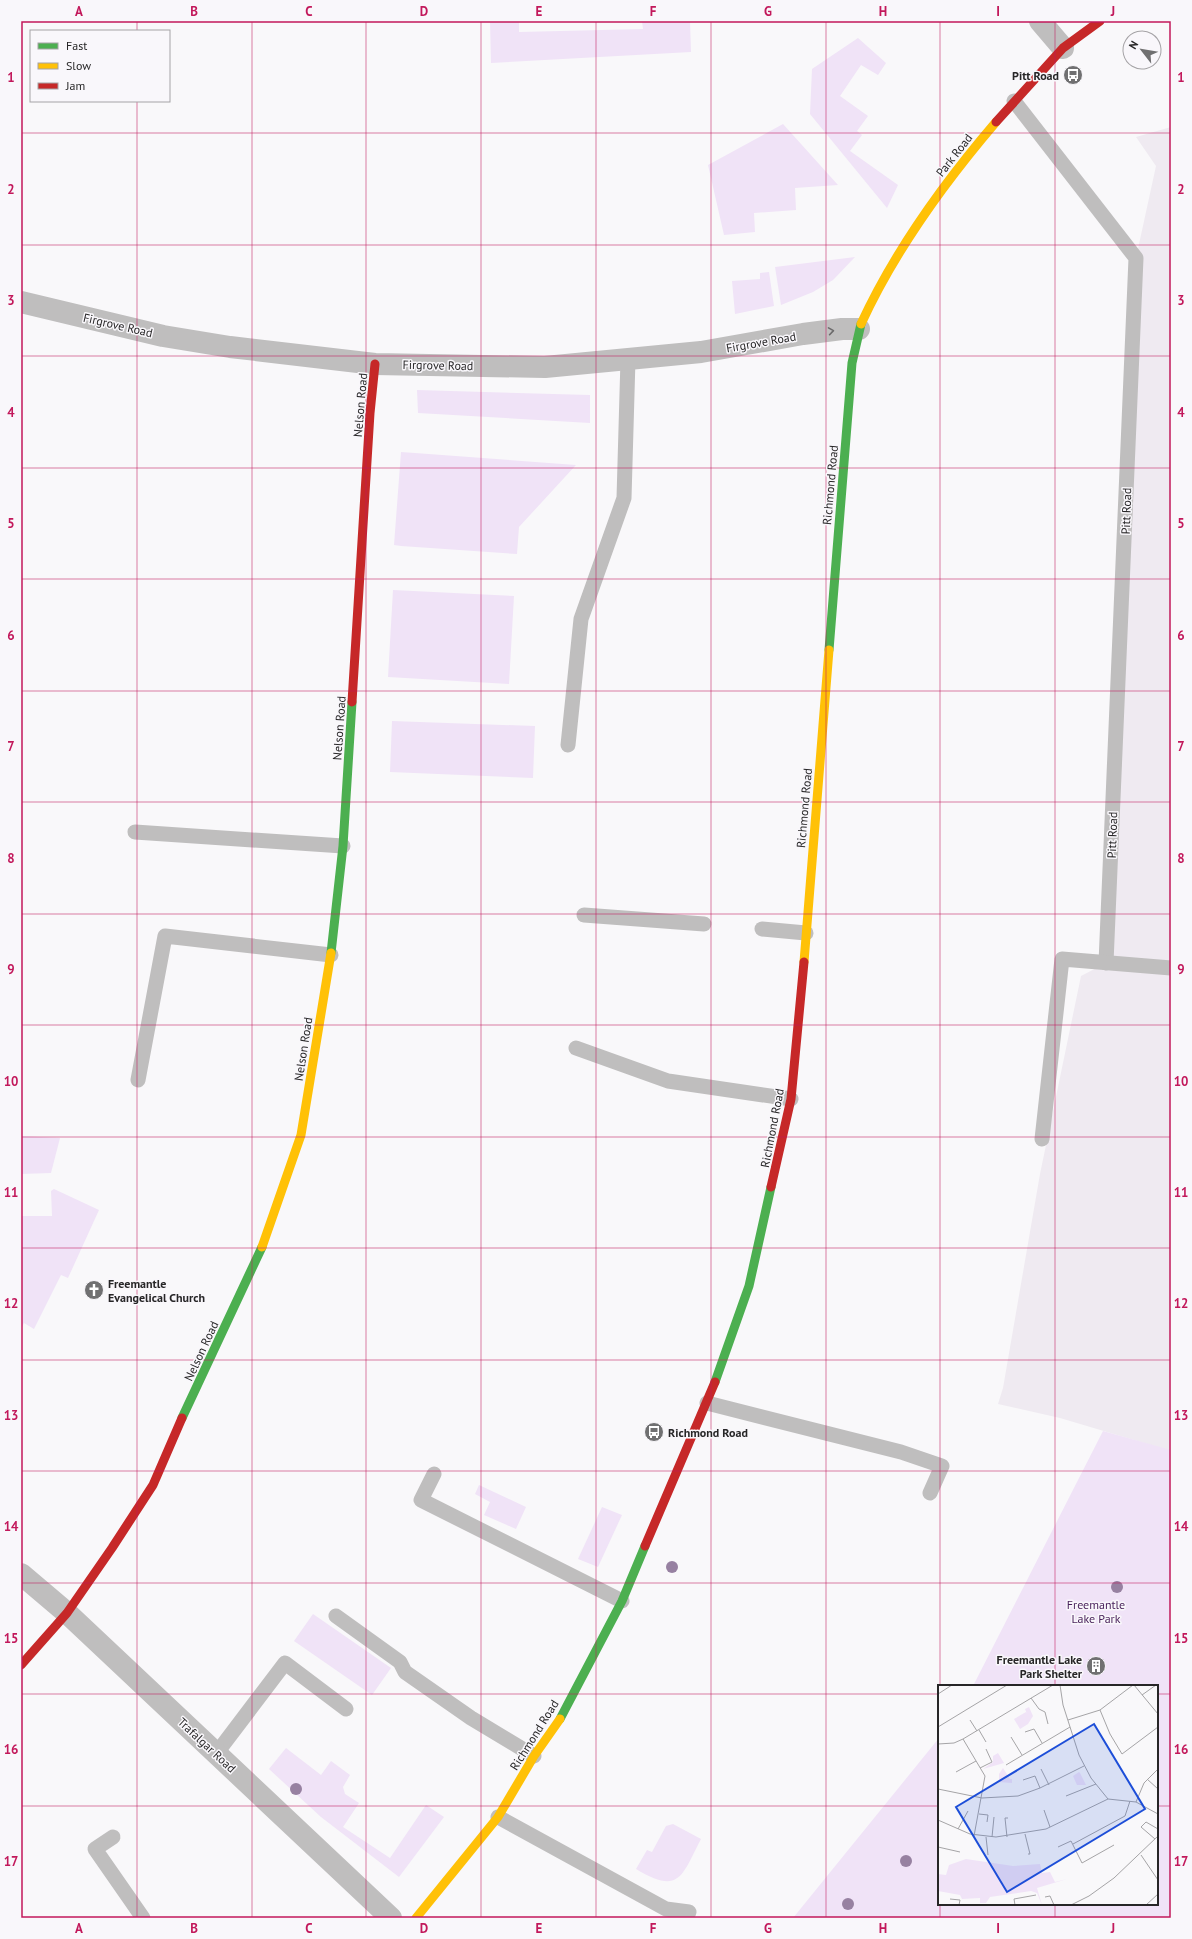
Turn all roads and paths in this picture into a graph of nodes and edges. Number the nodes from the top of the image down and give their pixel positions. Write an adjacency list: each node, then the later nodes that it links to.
1 (1040, 21): 3 (street)
2 (1100, 21): 3 (street, Park Road)
3 (1063, 48): 4 (street, Park Road)
4 (1014, 101): 6 (street, Park Road); 17 (lane, Pitt Road)
5 (21, 302): 8 (street, Firgrove Road)
6 (859, 329): 7 (street, Firgrove Road, one-way to 6); 15 (street, Richmond Road)
7 (628, 359): 8 (street, Firgrove Road); 9 (lane)
8 (375, 364): 11 (street, Nelson Road)
9 (568, 744)
10 (135, 832): 11 (lane)
11 (343, 846): 16 (street, Nelson Road)
12 (584, 915): 13 (lane)
13 (704, 924)
14 (762, 929): 15 (lane)
15 (806, 933): 21 (street, Richmond Road)
16 (331, 955): 20 (lane); 28 (street, Nelson Road)
17 (1106, 963): 18 (lane); 22 (lane)
18 (1171, 968)
19 (576, 1048): 21 (lane)
20 (138, 1080)
21 (791, 1099): 23 (street, Richmond Road)
22 (1042, 1139)
23 (707, 1404): 25 (lane); 27 (street, Richmond Road)
24 (434, 1474): 27 (lane)
25 (930, 1494)
26 (21, 1574): 28 (street, Trafalgar Road)
27 (622, 1601): 33 (street, Richmond Road)
28 (67, 1614): 30 (street, Nelson Road); 32 (street, Trafalgar Road)
29 (336, 1616): 33 (lane)
30 (21, 1665)
31 (346, 1709): 32 (lane)
32 (216, 1754): 38 (street, Trafalgar Road)
33 (534, 1756): 34 (street, Richmond Road)
34 (498, 1817): 36 (lane); 39 (street, Richmond Road)
35 (113, 1837): 37 (lane)
36 (689, 1912)
37 (143, 1918)
38 (391, 1918)
39 (416, 1918)

